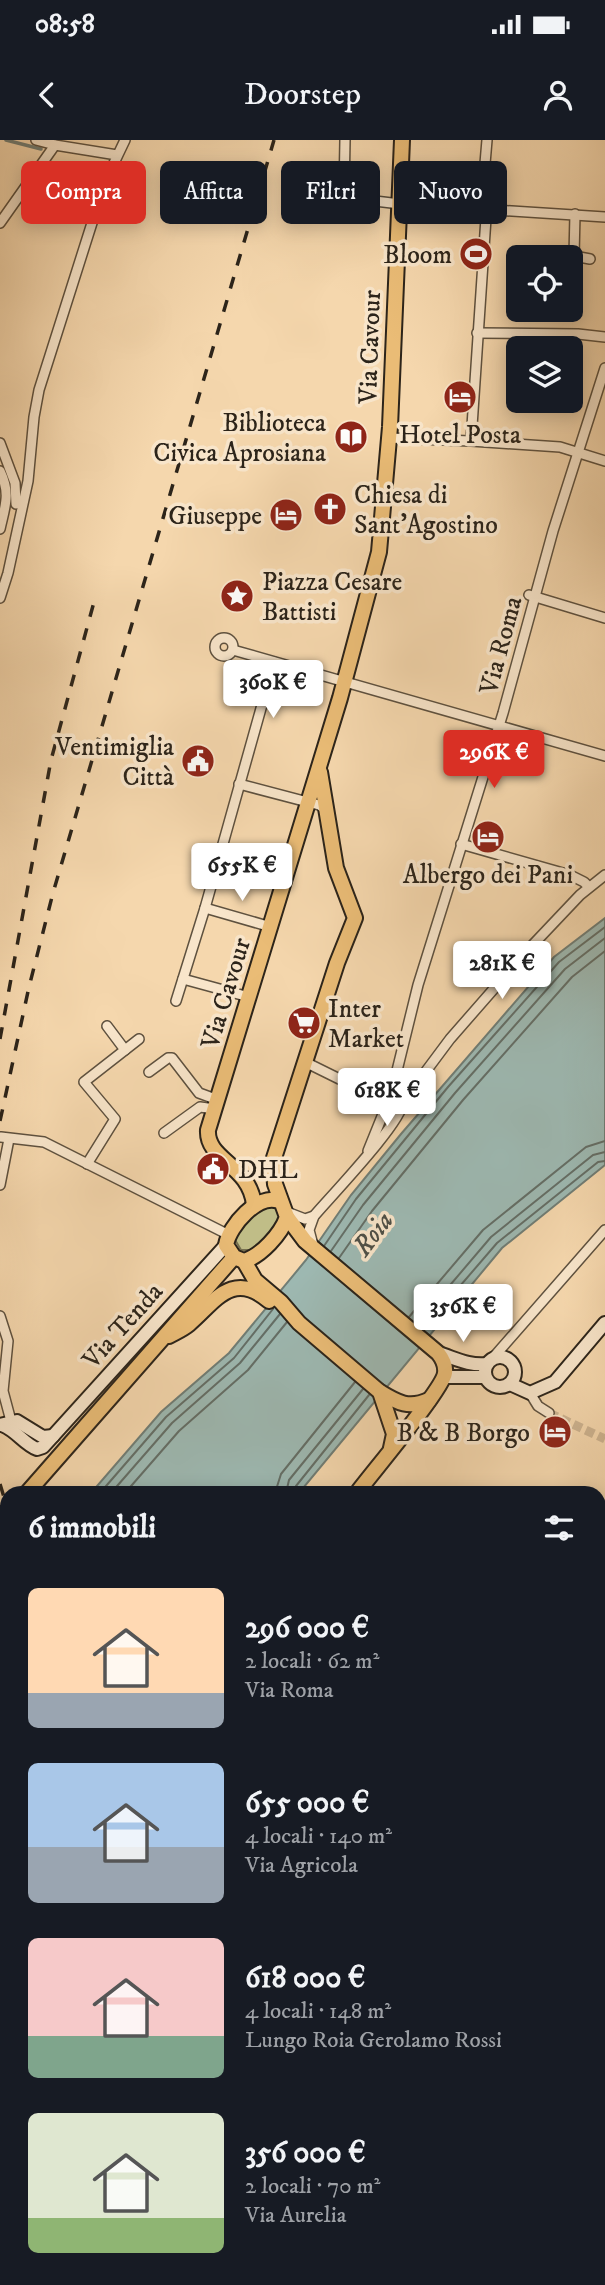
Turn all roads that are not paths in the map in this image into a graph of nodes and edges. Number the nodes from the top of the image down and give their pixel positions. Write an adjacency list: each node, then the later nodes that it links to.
1 (36, 140): 6 (street)
2 (125, 140): 7 (street)
3 (345, 140): 10 (street)
4 (402, 140): 8 (main road, Via Cavour)
5 (487, 140): 9 (street)
6 (55, 145): 7 (street); 14 (street)
7 (117, 155): 27 (street)
8 (401, 161)
9 (485, 161)
10 (394, 203)
11 (507, 211): 12 (street)
12 (575, 214): 13 (street); 17 (street)
13 (605, 217)
14 (0, 223)
15 (399, 224): 21 (main road, Via Cavour)
16 (484, 224): 18 (street)
17 (590, 259)
18 (477, 333): 19 (street); 22 (street)
19 (605, 338)
20 (605, 369): 24 (street, Via Roma)
21 (389, 438): 22 (street); 34 (main road, Via Cavour)
22 (471, 440): 24 (street)
23 (0, 443): 27 (street)
24 (578, 452): 25 (street); 29 (street, Via Roma)
25 (605, 461)
26 (0, 471): 27 (street)
27 (15, 505): 28 (street); 30 (street)
28 (0, 529)
29 (532, 596): 31 (street); 35 (street, Via Roma)
30 (0, 598)
31 (605, 618)
32 (233, 650): 33 (street)
33 (274, 662): 34 (street); 38 (street)
34 (344, 681): 35 (street); 37 (main road, Via Cavour)
35 (499, 726): 36 (street); 41 (street, Via Roma)
36 (605, 756)
37 (319, 767): 39 (main road, Via Cavour); 40 (main road)
38 (239, 784): 39 (street); 44 (street)
39 (309, 803): 40 (street); 45 (main road, Via Cavour)
40 (327, 810): 52 (main road)
41 (461, 844): 43 (street); 54 (street, Via Roma)
42 (605, 875): 43 (street)
43 (589, 887): 55 (street)
44 (205, 908): 45 (street); 46 (street)
45 (271, 927): 47 (main road, Via Cavour)
46 (183, 979): 47 (street); 48 (street)
47 (250, 997): 56 (main road, Via Cavour)
48 (176, 1001)
49 (107, 1026): 51 (street)
50 (139, 1039): 51 (street)
51 (125, 1051): 62 (street)
52 (305, 1062): 54 (street); 61 (main road)
53 (149, 1072): 56 (street)
54 (386, 1102): 55 (street); 57 (street); 60 (street, Via Roma)
55 (403, 1102): 57 (street)
56 (216, 1105): 58 (street); 63 (main road, Via Cavour)
57 (399, 1113): 60 (street)
58 (164, 1133)
59 (5, 1138): 62 (street); 64 (street)
60 (368, 1153): 67 (street)
61 (273, 1161): 63 (main road); 66 (main road)
62 (87, 1164): 70 (street)
63 (243, 1176): 65 (main road, Via Cavour)
64 (0, 1185)
65 (254, 1205): 66 (main road); 70 (main road)
66 (284, 1210): 67 (street); 69 (main road); 71 (main road)
67 (314, 1216): 69 (street)
68 (605, 1230): 77 (street)
69 (308, 1239): 76 (main road)
70 (227, 1240): 71 (main road); 84 (main road, Via Tenda)
71 (242, 1263): 73 (main road); 75 (main road)
72 (0, 1316): 84 (street)
73 (299, 1323): 75 (main road); 80 (main road)
74 (605, 1323): 81 (main road)
75 (162, 1339): 86 (main road)
76 (433, 1348): 77 (main road); 78 (main road)
77 (488, 1367): 78 (main road); 79 (main road); 79 (main road)
78 (444, 1377): 82 (main road)
79 (510, 1384): 81 (main road)
80 (380, 1392): 82 (main road); 85 (main road)
81 (530, 1393): 83 (street)
82 (429, 1400): 85 (main road)
83 (550, 1413)
84 (4, 1424)
85 (390, 1450): 87 (main road)
86 (33, 1486)
87 (362, 1486)

